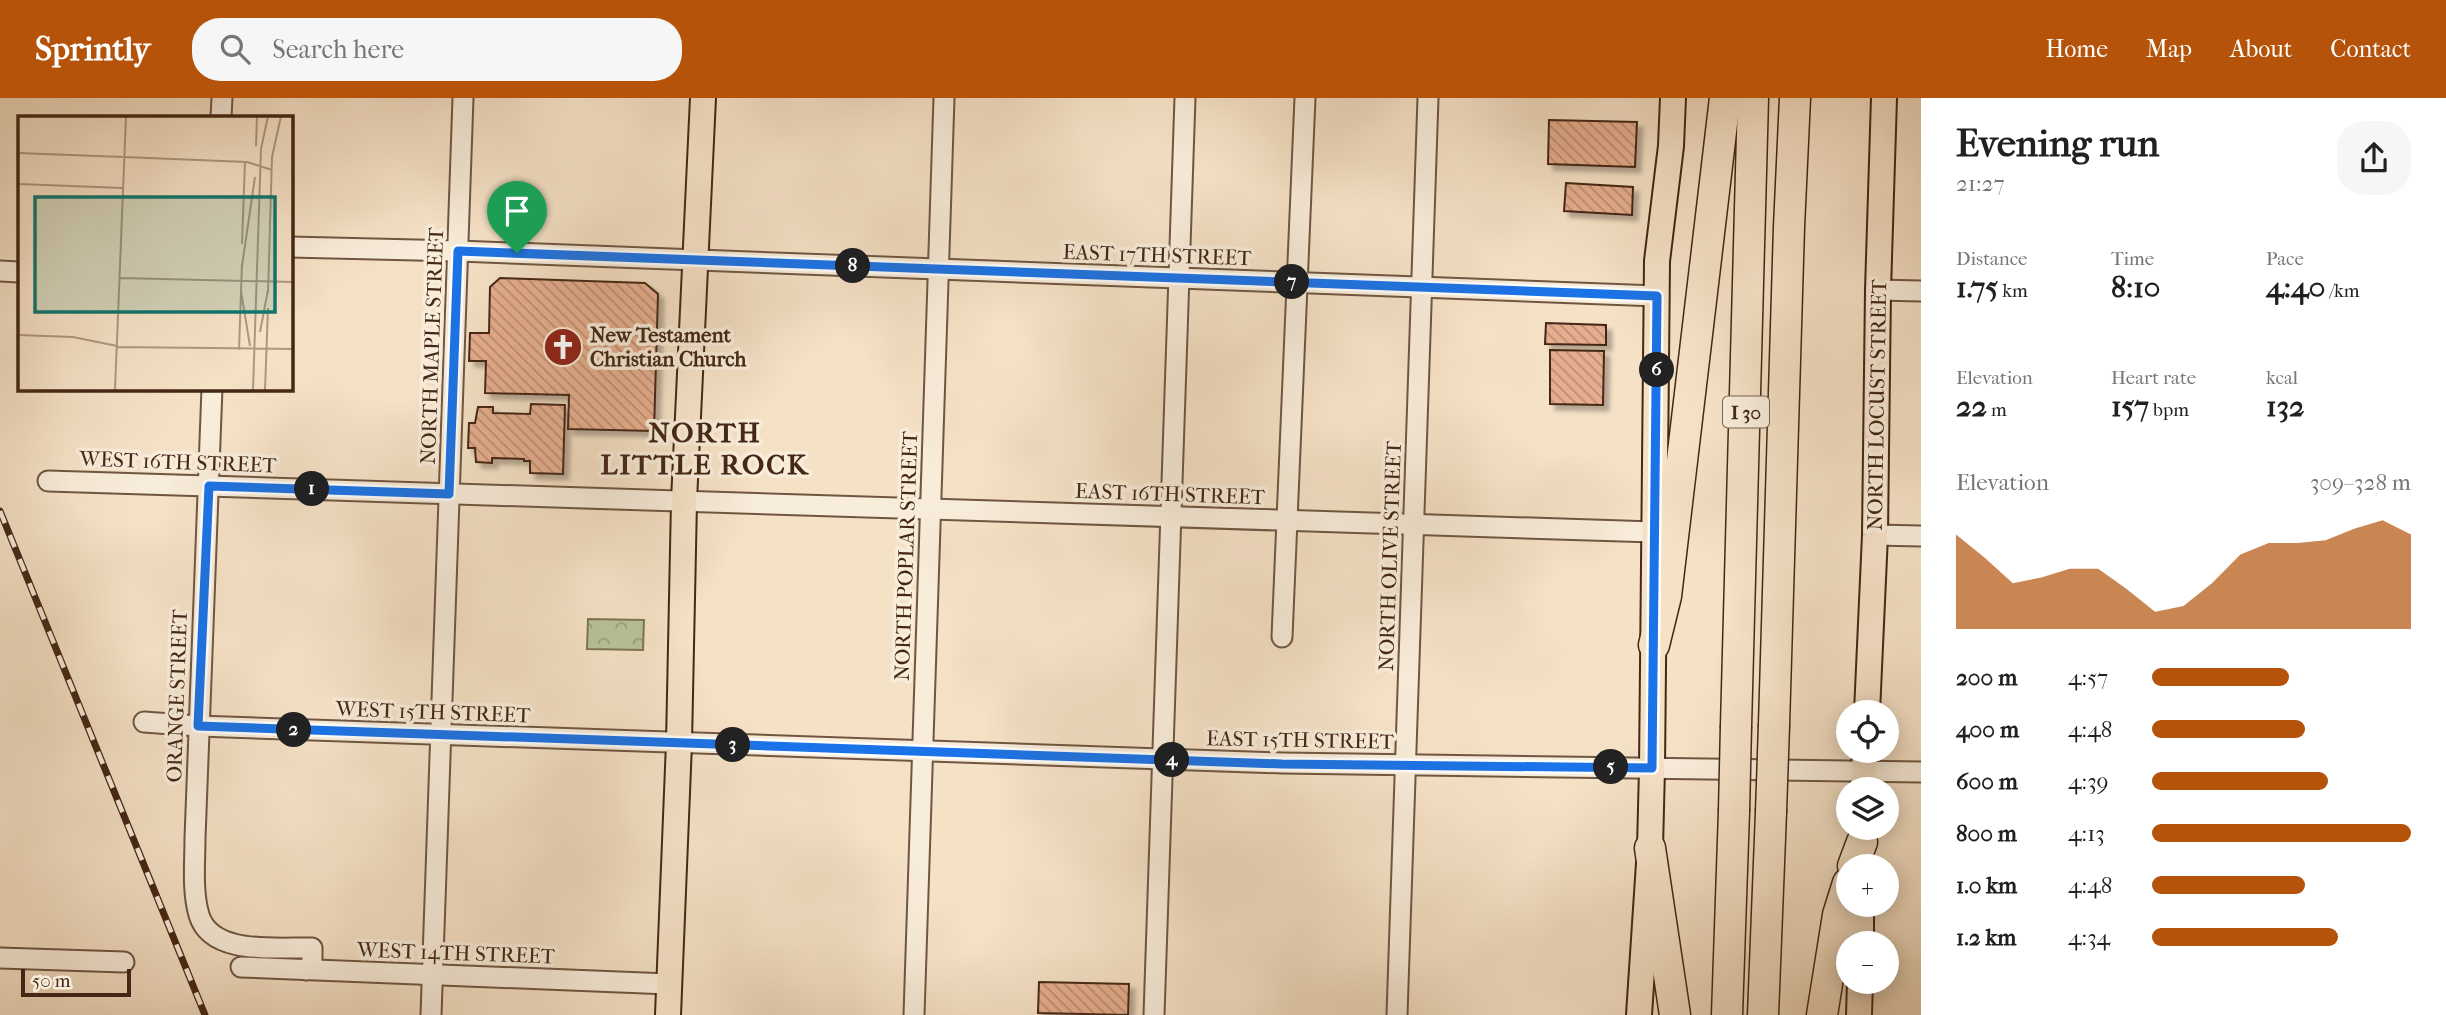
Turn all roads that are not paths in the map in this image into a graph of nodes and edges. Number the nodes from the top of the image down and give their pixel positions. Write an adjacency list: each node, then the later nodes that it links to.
1 (222, 98): 13 (street)
2 (463, 98): 15 (street, NORTH MAPLE STREET)
3 (703, 98): 16 (main road)
4 (944, 98): 17 (street, NORTH POPLAR STREET)
5 (1185, 98): 20 (street)
6 (1304, 98): 21 (street)
7 (1428, 98): 22 (street, NORTH OLIVE STREET)
8 (1673, 98): 25 (main road)
9 (1726, 98): 39 (highway)
10 (1753, 98): 69 (highway, I 30, bridge)
11 (1795, 98): 70 (highway, I 30, bridge)
12 (1884, 98): 23 (main road, NORTH LOCUST STREET)
13 (221, 116)
14 (292, 247): 15 (street, EAST 17TH STREET)
15 (458, 251): 16 (street, EAST 17TH STREET); 29 (street, NORTH MAPLE STREET)
16 (697, 260): 17 (street, EAST 17TH STREET); 30 (main road)
17 (939, 269): 20 (street, EAST 17TH STREET); 31 (street, NORTH POPLAR STREET)
18 (0, 271): 19 (street)
19 (18, 272)
20 (1179, 278): 21 (street, EAST 17TH STREET); 32 (street)
21 (1297, 283): 22 (street, EAST 17TH STREET); 33 (street)
22 (1422, 287): 25 (street, EAST 17TH STREET); 34 (street, NORTH OLIVE STREET)
23 (1878, 290): 24 (street); 36 (main road, NORTH LOCUST STREET)
24 (1921, 291)
25 (1657, 296): 35 (main road)
26 (212, 390): 28 (street, ORANGE STREET)
27 (48, 481): 28 (street, WEST 16TH STREET)
28 (209, 486): 29 (street, WEST 16TH STREET); 42 (street, ORANGE STREET)
29 (449, 494): 30 (street, WEST 16TH STREET); 43 (street, NORTH MAPLE STREET)
30 (684, 501): 31 (street, EAST 16TH STREET); 44 (main road)
31 (931, 509): 32 (street, EAST 16TH STREET); 45 (street, NORTH POPLAR STREET)
32 (1171, 517): 33 (street, EAST 16TH STREET); 46 (street)
33 (1287, 520): 34 (street, EAST 16TH STREET); 38 (street)
34 (1414, 524): 35 (street, EAST 16TH STREET); 47 (street, NORTH OLIVE STREET)
35 (1654, 532): 39 (main road)
36 (1875, 535): 37 (street); 40 (main road, NORTH LOCUST STREET)
37 (1921, 536)
38 (1282, 637)
39 (1654, 645): 48 (main road)
40 (1868, 700)
41 (144, 722): 42 (street, WEST 15TH STREET)
42 (198, 726): 43 (street, WEST 15TH STREET); 53 (street, ORANGE STREET)
43 (441, 735): 44 (street, WEST 15TH STREET); 59 (street, NORTH MAPLE STREET)
44 (679, 743): 45 (street, EAST 15TH STREET); 60 (main road)
45 (923, 752): 46 (street, EAST 15TH STREET); 64 (street, NORTH POPLAR STREET)
46 (1163, 759): 47 (street, EAST 15TH STREET); 65 (street)
47 (1406, 764): 48 (street, EAST 15TH STREET); 66 (street, NORTH OLIVE STREET)
48 (1652, 768): 49 (street, EAST 15TH STREET); 51 (main road)
49 (1864, 770): 50 (street, EAST 15TH STREET)
50 (1921, 772)
51 (1650, 848): 67 (main road); 68 (highway)
52 (1838, 917): 71 (highway)
53 (275, 947): 57 (street); 58 (street, ORANGE STREET)
54 (0, 958): 55 (street)
55 (124, 962)
56 (241, 967): 57 (street, WEST 14TH STREET)
57 (282, 970): 58 (street, WEST 14TH STREET)
58 (306, 970): 59 (street, WEST 14TH STREET)
59 (433, 975): 60 (street, WEST 14TH STREET); 62 (street, NORTH MAPLE STREET)
60 (669, 984): 63 (main road)
61 (1860, 994): 72 (main road)
62 (431, 1015)
63 (668, 1015)
64 (914, 1015)
65 (1154, 1015)
66 (1397, 1015)
67 (1639, 1015)
68 (1675, 1015)
69 (1727, 1015)
70 (1763, 1015)
71 (1822, 1015)
72 (1859, 1015)

